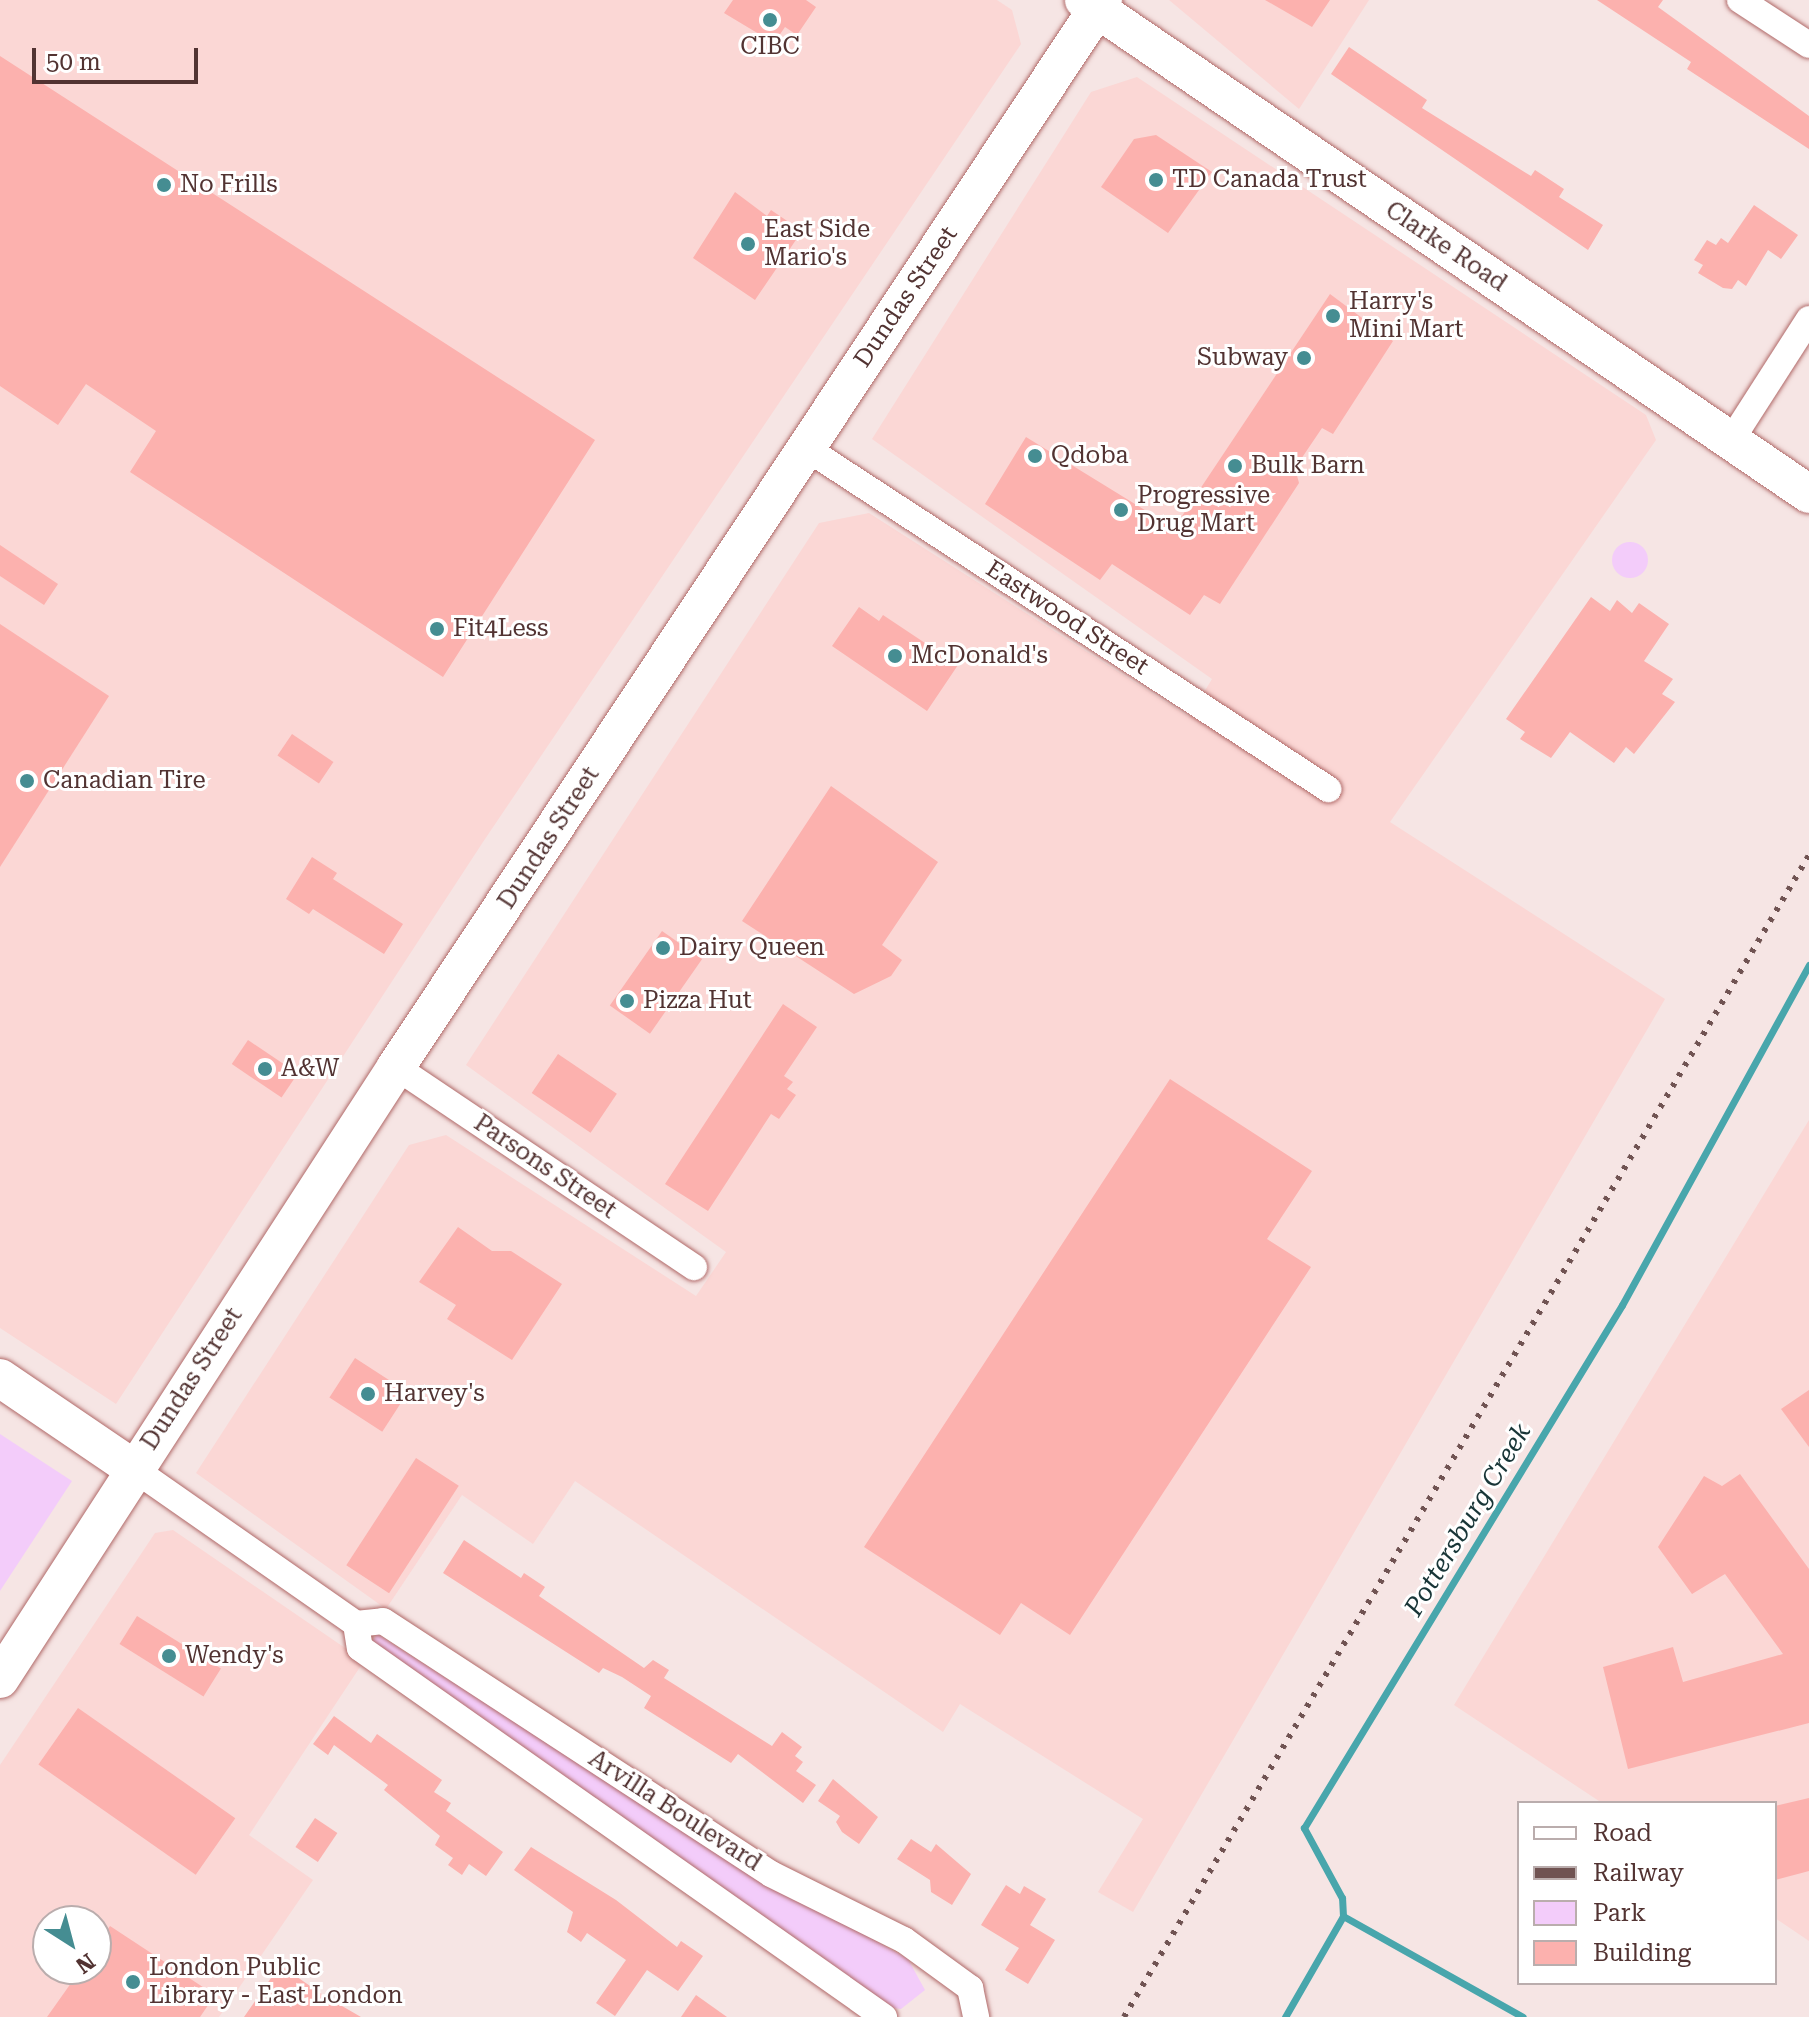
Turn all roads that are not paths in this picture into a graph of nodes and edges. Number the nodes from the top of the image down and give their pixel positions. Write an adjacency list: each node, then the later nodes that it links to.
1 (1740, 0): 3 (street)
2 (1094, 3): 5 (main road, Clarke Road); 6 (main road, Dundas Street)
3 (1809, 45)
4 (1809, 319): 5 (street)
5 (1730, 442): 7 (main road, Clarke Road)
6 (806, 448): 8 (street, Eastwood Street); 9 (main road, Dundas Street)
7 (1809, 494)
8 (1328, 789)
9 (396, 1067): 10 (street, Parsons Street); 12 (main road, Dundas Street)
10 (694, 1267)
11 (0, 1378): 12 (main road)
12 (134, 1469): 13 (street, Arvilla Boulevard); 14 (main road, Dundas Street)
13 (356, 1624): 15 (street, Arvilla Boulevard); 16 (street, Arvilla Boulevard)
14 (0, 1679)
15 (884, 2017)
16 (976, 2017)

